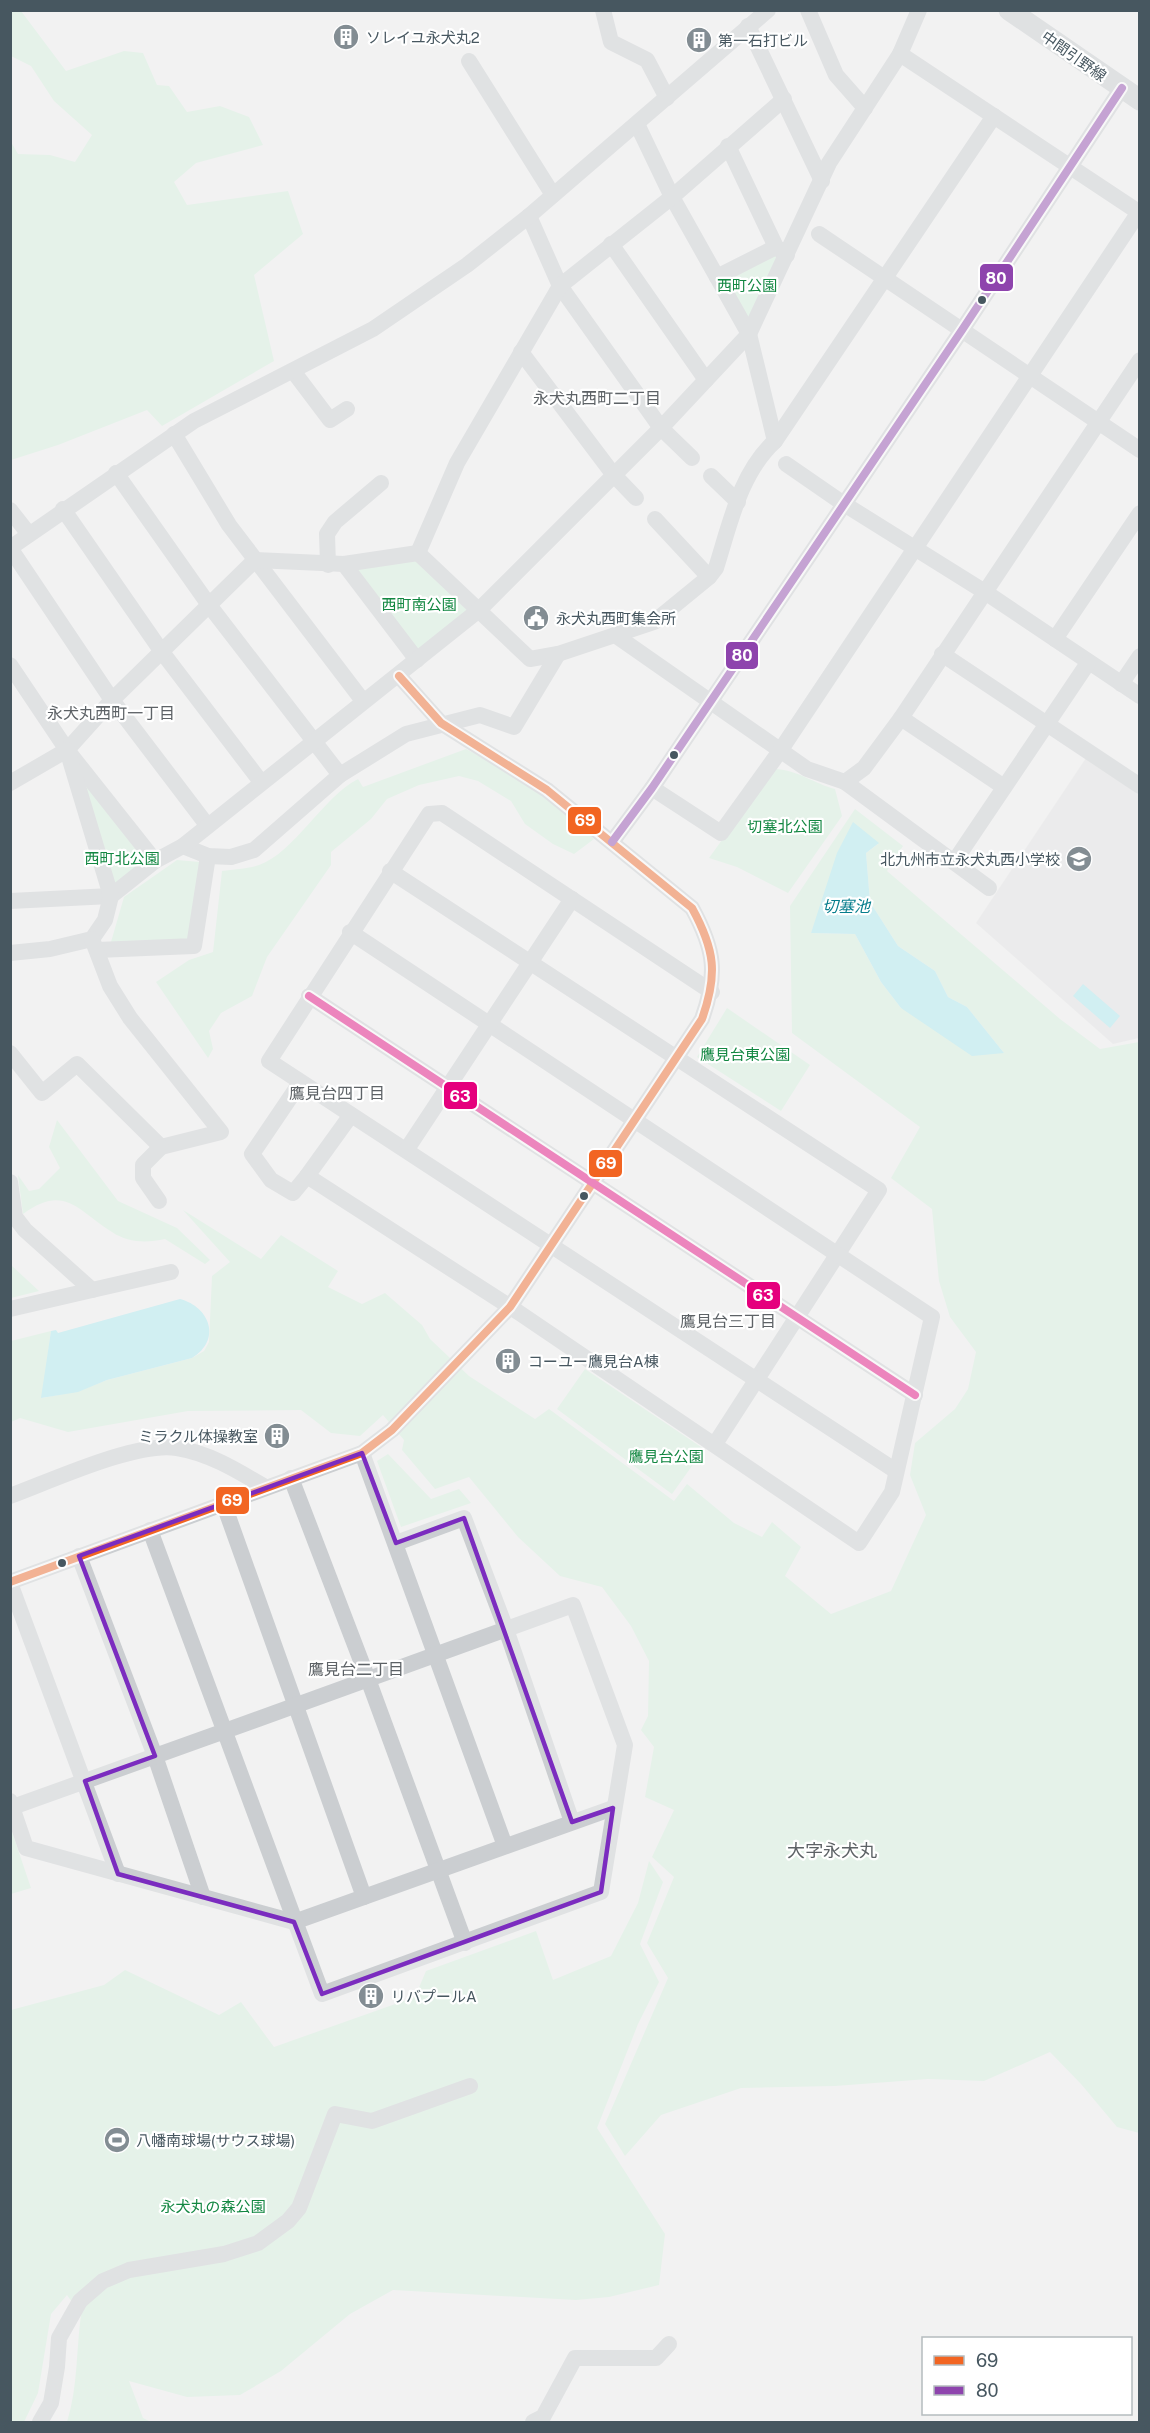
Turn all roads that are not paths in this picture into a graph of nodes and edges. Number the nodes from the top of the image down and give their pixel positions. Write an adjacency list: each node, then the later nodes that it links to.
1 (603, 10): 10 (street)
2 (768, 10): 6 (street)
3 (808, 10): 13 (street)
4 (919, 10): 7 (street)
5 (1015, 12): 9 (main road, 中間引野線)
6 (748, 26): 10 (street); 11 (street)
7 (900, 54): 13 (street); 14 (street)
8 (469, 60): 19 (street)
9 (1122, 88): 12 (main road, 中間引野線); 17 (street)
10 (668, 98): 15 (street)
11 (784, 99): 16 (street); 18 (street)
12 (1140, 100)
13 (865, 108): 18 (street)
14 (994, 116): 17 (street); 27 (street)
15 (637, 124): 19 (street); 20 (street)
16 (728, 146): 20 (street); 25 (street)
17 (1070, 168): 21 (street); 29 (street)
18 (822, 181): 25 (street)
19 (553, 195): 22 (street)
20 (672, 196): 24 (street); 26 (street)
21 (1139, 213): 34 (street)
22 (529, 216): 28 (street); 33 (street)
23 (819, 234): 27 (street)
24 (610, 244): 28 (street); 35 (street)
25 (782, 251): 26 (street); 30 (street)
26 (717, 277): 30 (street)
27 (884, 278): 29 (street); 40 (street)
28 (560, 286): 31 (street); 38 (street)
29 (962, 330): 34 (street); 50 (street)
30 (749, 334): 35 (street); 40 (street)
31 (520, 352): 45 (street); 58 (street)
32 (1140, 360): 37 (street)
33 (293, 371): 36 (street); 39 (street)
34 (1030, 377): 37 (street); 57 (street)
35 (706, 380): 38 (street)
36 (347, 409)
37 (1097, 423): 41 (street); 62 (street)
38 (661, 428): 42 (street); 45 (street)
39 (174, 434): 44 (street); 59 (street)
40 (775, 441): 49 (street)
41 (1140, 450)
42 (692, 458)
43 (786, 464): 50 (street)
44 (116, 472): 51 (street); 63 (street)
45 (613, 474): 48 (street); 64 (street)
46 (711, 476): 49 (street)
47 (381, 483): 60 (street)
48 (636, 498)
49 (738, 502): 61 (street)
50 (844, 504): 57 (street); 79 (street)
51 (63, 509): 55 (street); 67 (street)
52 (10, 510): 55 (street)
53 (1140, 513): 66 (street)
54 (656, 519): 61 (street)
55 (28, 533): 56 (street)
56 (10, 548): 77 (street)
57 (914, 548): 62 (street); 85 (street)
58 (418, 553): 60 (street); 64 (street)
59 (255, 560): 60 (street); 63 (street); 78 (street)
60 (336, 564): 71 (street)
61 (710, 577): 65 (street)
62 (985, 592): 66 (street); 69 (street)
63 (209, 605): 67 (street); 83 (street)
64 (479, 610): 68 (street); 71 (street)
65 (615, 635): 68 (street); 79 (street)
66 (1055, 639): 72 (street)
67 (162, 652): 77 (street); 87 (street)
68 (558, 654): 81 (street)
69 (942, 654): 80 (street); 82 (street)
70 (1140, 656): 75 (street)
71 (417, 660): 74 (street)
72 (1089, 663): 75 (street); 82 (street)
73 (10, 665): 84 (street)
74 (399, 676): 78 (street); 81 (street)
75 (1121, 684): 76 (street)
76 (1140, 696)
77 (112, 700): 84 (street); 93 (street)
78 (363, 701): 83 (street)
79 (711, 701): 85 (street); 92 (street)
80 (901, 718): 88 (street); 91 (street)
81 (441, 723): 86 (street); 94 (street)
82 (1047, 723): 90 (street); 91 (street)
83 (312, 741): 86 (street); 87 (street)
84 (67, 750): 89 (street); 97 (street); 101 (street)
85 (780, 750): 88 (street); 92 (street)
86 (340, 775): 96 (street)
87 (261, 782): 93 (street)
88 (845, 782): 98 (street)
89 (10, 783)
90 (1140, 786)
91 (1004, 787): 98 (street)
92 (652, 788): 94 (street)
93 (207, 825): 95 (street)
94 (612, 843): 108 (street)
95 (183, 846): 96 (street); 97 (street)
96 (208, 856): 105 (street)
97 (155, 861): 101 (street)
98 (954, 862): 100 (street)
99 (390, 871): 102 (street); 104 (street); 107 (street)
100 (989, 888)
101 (111, 896): 103 (street); 105 (street)
102 (572, 899): 107 (street); 108 (street)
103 (10, 901)
104 (350, 933): 109 (street); 110 (street)
105 (94, 945): 106 (street); 117 (street)
106 (10, 953)
107 (532, 963): 110 (street); 112 (street)
108 (712, 992): 112 (street)
109 (309, 996): 113 (street); 114 (street)
110 (490, 1025): 114 (street); 116 (street)
111 (10, 1053): 117 (street)
112 (678, 1057): 116 (street); 124 (street)
113 (300, 1083): 115 (street); 119 (street)
114 (447, 1087): 118 (street); 121 (street)
115 (351, 1115): 118 (street); 119 (street)
116 (635, 1120): 121 (street); 124 (street)
117 (161, 1147): 122 (street)
118 (407, 1149): 123 (street)
119 (307, 1176): 127 (street)
120 (10, 1182): 126 (street)
121 (595, 1182): 123 (street); 129 (street)
122 (159, 1201)
123 (552, 1244): 127 (street); 130 (street)
124 (839, 1255): 129 (street); 131 (street)
125 (171, 1272): 126 (street)
126 (92, 1290): 128 (street)
127 (510, 1307): 132 (street); 133 (street)
128 (10, 1309)
129 (797, 1319): 130 (street); 131 (street)
130 (757, 1380): 132 (street); 134 (street)
131 (915, 1395): 134 (street)
132 (715, 1444): 134 (street)
133 (362, 1453): 135 (street); 140 (street)
134 (896, 1471)
135 (291, 1478): 136 (street); 145 (street)
136 (265, 1487): 137 (street); 138 (street)
137 (10, 1496)
138 (223, 1502): 139 (street); 146 (street)
139 (150, 1530): 141 (street); 147 (street)
140 (396, 1543): 143 (street); 144 (street)
141 (79, 1556): 142 (street); 148 (street)
142 (10, 1582): 149 (street)
143 (506, 1629): 144 (street); 151 (street); 152 (street)
144 (436, 1654): 145 (street); 153 (street)
145 (368, 1679): 146 (street); 154 (street)
146 (295, 1705): 147 (street); 157 (street)
147 (225, 1731): 148 (street); 158 (street)
148 (154, 1756): 149 (street); 156 (street)
149 (85, 1781): 150 (street); 155 (street)
150 (11, 1806): 155 (street)
151 (613, 1808): 152 (street); 159 (street)
152 (572, 1822): 153 (street)
153 (505, 1846): 154 (street)
154 (437, 1870): 157 (street); 159 (street)
155 (118, 1874): 156 (street)
156 (203, 1897): 158 (street)
157 (364, 1897): 158 (street)
158 (294, 1922): 159 (street)
159 (465, 1942)
160 (470, 2085): 162 (street)
161 (669, 2344): 163 (street)
162 (40, 2422)
163 (533, 2422)

